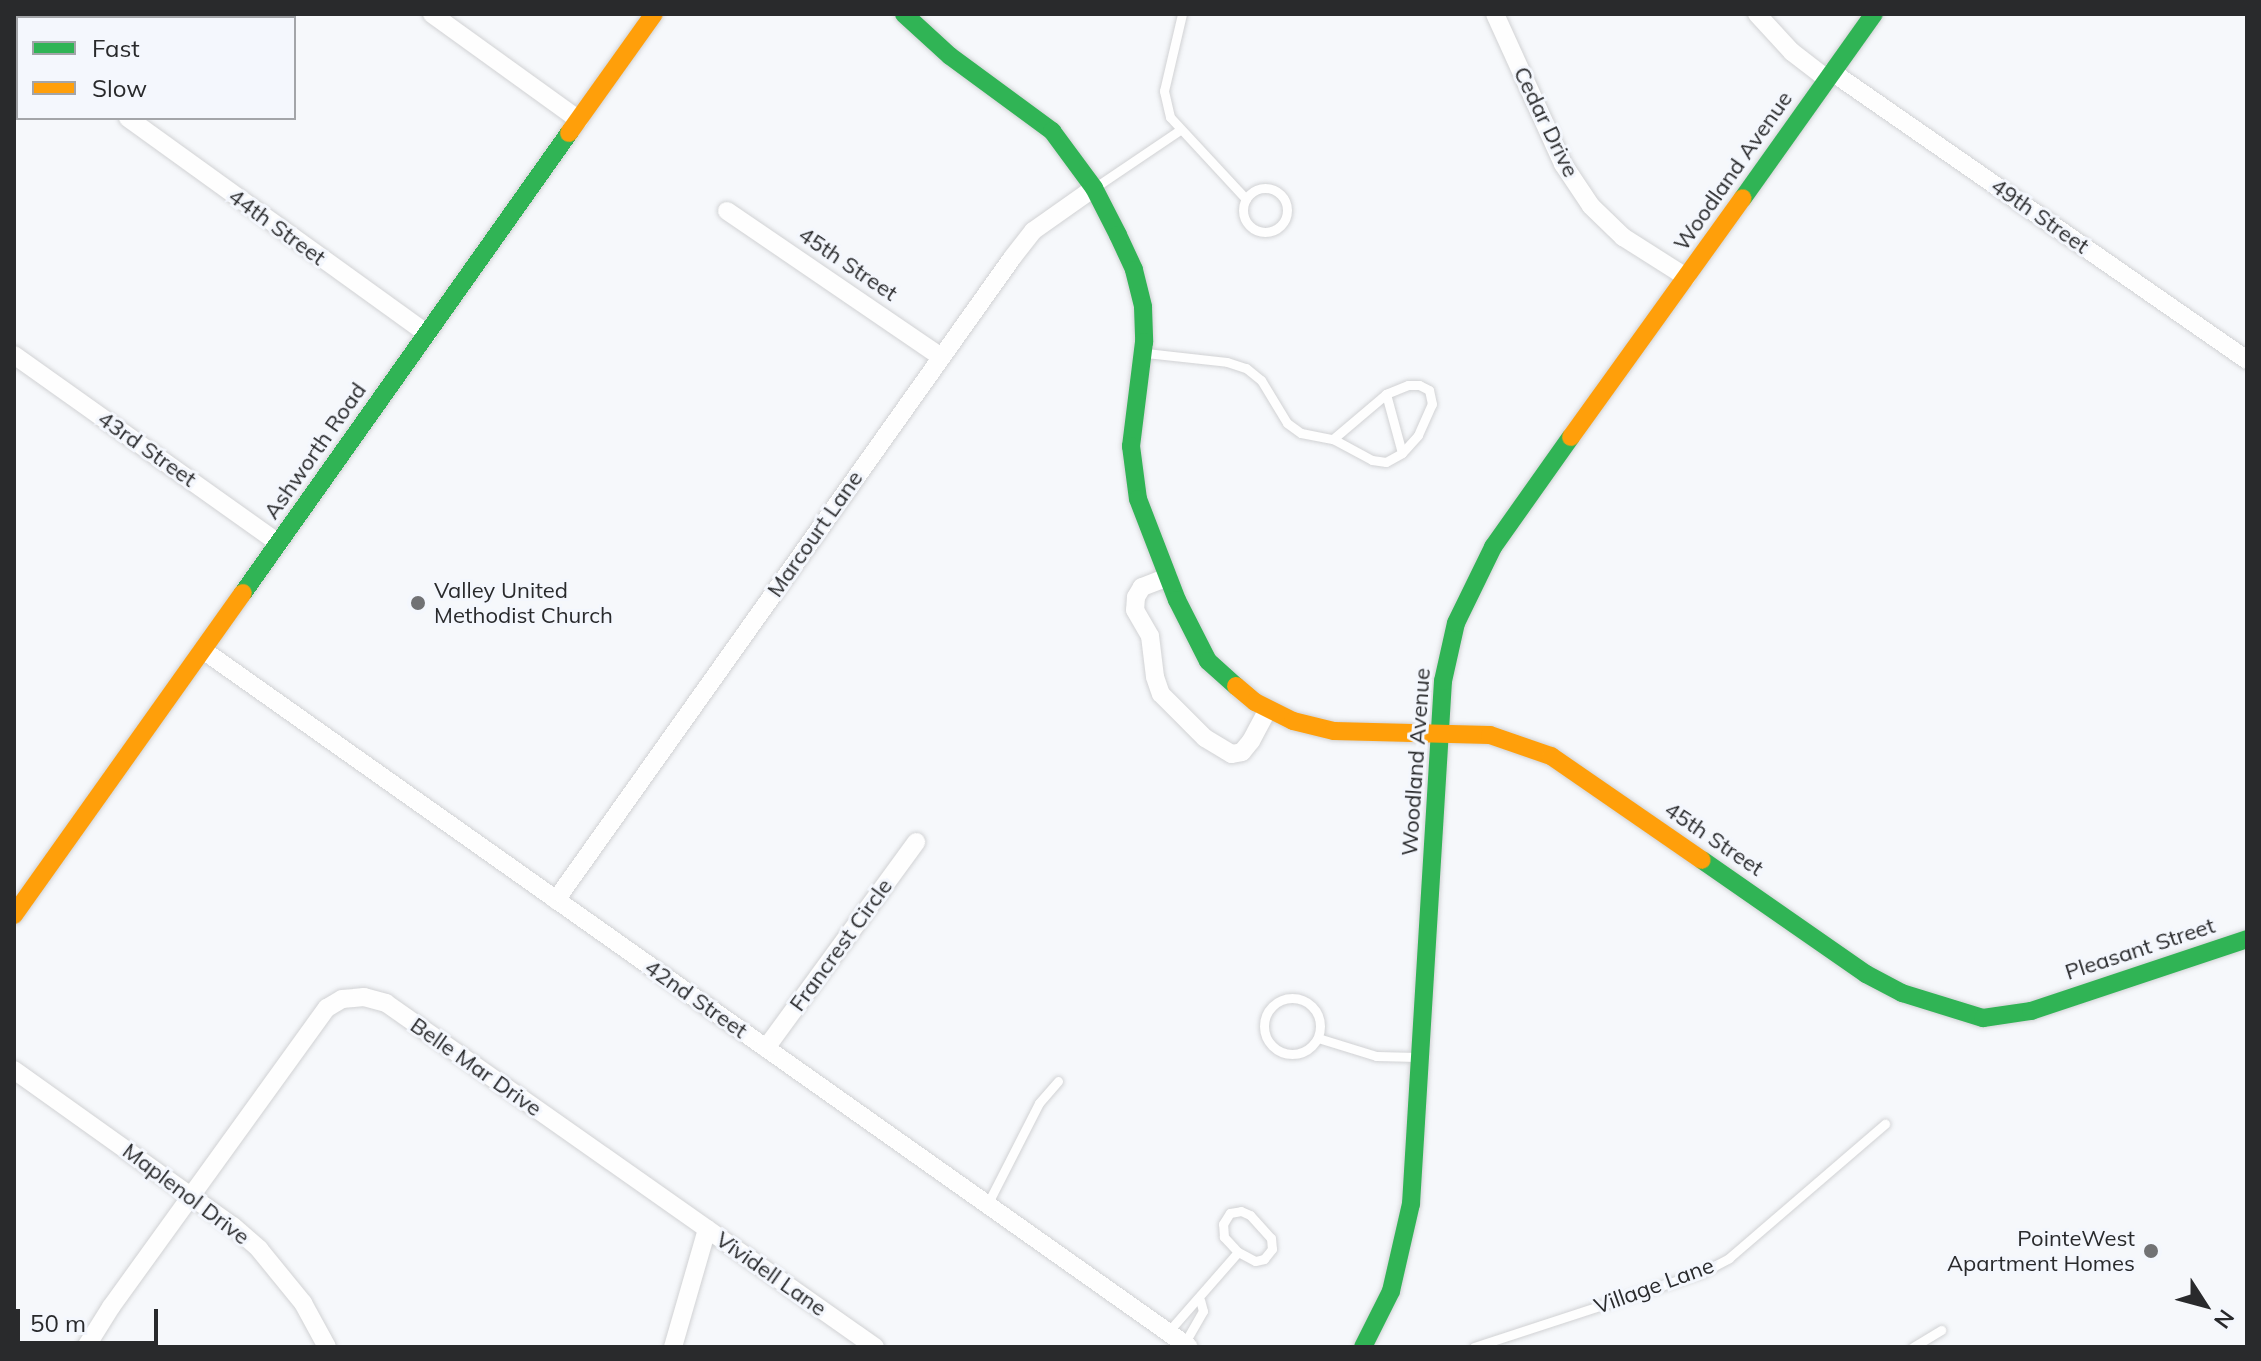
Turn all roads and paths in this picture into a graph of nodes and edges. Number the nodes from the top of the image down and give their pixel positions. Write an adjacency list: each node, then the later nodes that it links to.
1 (432, 14): 10 (street)
2 (654, 14): 10 (street, Ashworth Road)
3 (904, 14): 12 (street, 45th Street)
4 (1182, 14): 11 (lane)
5 (1495, 14): 15 (street, Cedar Drive)
6 (1757, 14): 8 (street, 49th Street)
7 (1874, 14): 8 (street, Woodland Avenue)
8 (1830, 76): 15 (street, Woodland Avenue); 20 (street, 49th Street)
9 (131, 120): 16 (street, 44th Street)
10 (579, 120): 16 (street, Ashworth Road)
11 (1180, 130): 12 (lane); 13 (lane)
12 (1094, 188): 17 (street, 45th Street); 19 (street, Marcourt Lane)
13 (1246, 199): 13 (lane)
14 (727, 211): 19 (street, 45th Street)
15 (1686, 277): 28 (street, Woodland Avenue)
16 (427, 334): 24 (street, Ashworth Road)
17 (1142, 353): 22 (lane); 25 (street, 45th Street)
18 (14, 355): 24 (street, 43rd Street)
19 (941, 357): 30 (street, Marcourt Lane)
20 (2247, 360)
21 (1386, 394): 22 (lane); 23 (lane); 23 (lane)
22 (1333, 439): 23 (lane)
23 (1402, 453)
24 (279, 543): 26 (street, Ashworth Road)
25 (1168, 577): 27 (street, 45th Street); 27 (street)
26 (203, 650): 30 (street, 42nd Street); 31 (street, Ashworth Road)
27 (1268, 709): 28 (street, 45th Street)
28 (1441, 734): 33 (street, 45th Street); 36 (street, Woodland Avenue)
29 (916, 842): 35 (street, Francrest Circle)
30 (556, 900): 35 (street, 42nd Street)
31 (14, 915)
32 (2247, 939): 33 (street, Pleasant Street)
33 (2048, 1005)
34 (1318, 1038): 34 (lane); 36 (lane)
35 (766, 1048): 41 (street, 42nd Street)
36 (1420, 1057): 52 (street, Woodland Avenue)
37 (14, 1070): 40 (street, Maplenol Drive)
38 (1058, 1081): 41 (lane)
39 (1885, 1124): 53 (lane, Village Lane)
40 (191, 1196): 42 (street, Belle Mar Drive); 48 (street); 49 (street, Maplenol Drive)
41 (987, 1205): 46 (street, 42nd Street)
42 (707, 1229): 50 (street); 51 (street, Vividell Lane)
43 (1238, 1252): 43 (lane); 44 (lane)
44 (1200, 1300): 46 (lane); 47 (lane)
45 (1941, 1330): 54 (lane)
46 (1168, 1332): 47 (street, 42nd Street)
47 (1187, 1345)
48 (86, 1347)
49 (327, 1347)
50 (673, 1347)
51 (875, 1347)
52 (1363, 1347)
53 (1474, 1347)
54 (1913, 1347)

